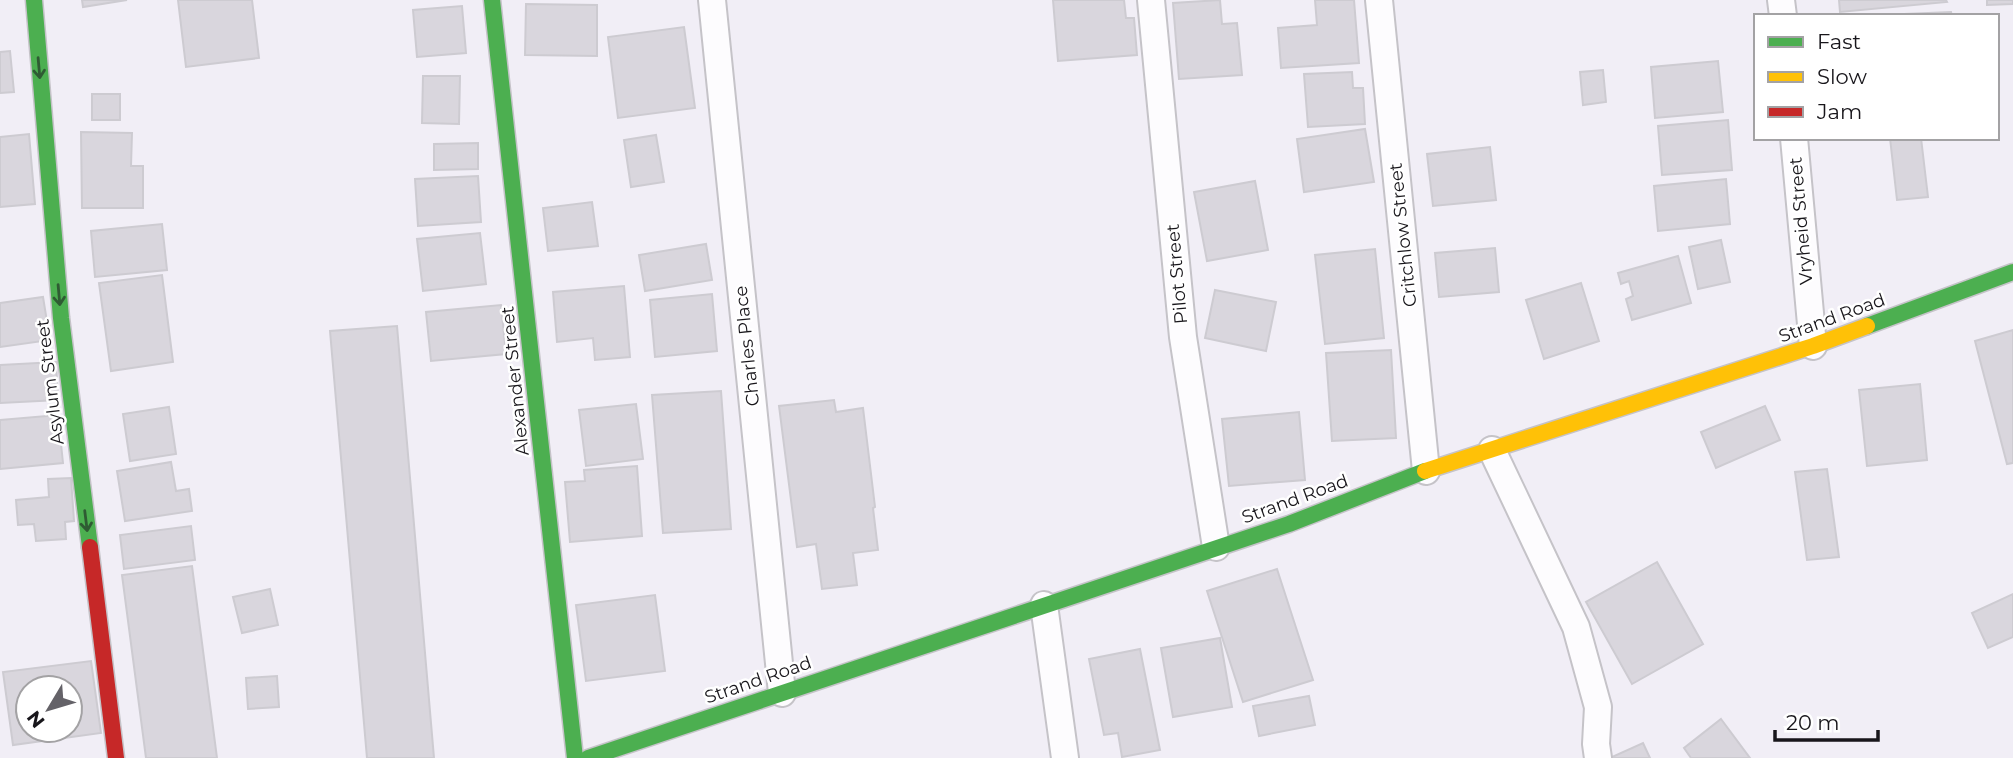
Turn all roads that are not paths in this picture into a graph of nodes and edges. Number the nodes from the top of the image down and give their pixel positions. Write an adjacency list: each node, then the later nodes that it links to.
1 (34, 0): 14 (street, Asylum Street, one-way to 14)
2 (492, 0): 15 (street, Alexander Street)
3 (712, 0): 13 (street, Charles Place)
4 (1151, 0): 11 (street, Pilot Street)
5 (1380, 0): 10 (street, Critchlow Street)
6 (1794, 140): 8 (street, Vryheid Street)
7 (2013, 272): 8 (street, Strand Road)
8 (1812, 346): 9 (street, Strand Road)
9 (1492, 450): 10 (street, Strand Road); 18 (street)
10 (1426, 471): 11 (street, Strand Road)
11 (1216, 547): 12 (street, Strand Road)
12 (1044, 605): 13 (street, Strand Road); 17 (street)
13 (782, 693): 16 (street, Strand Road)
14 (116, 758)
15 (575, 758)
16 (588, 758)
17 (1065, 758)
18 (1598, 758)

